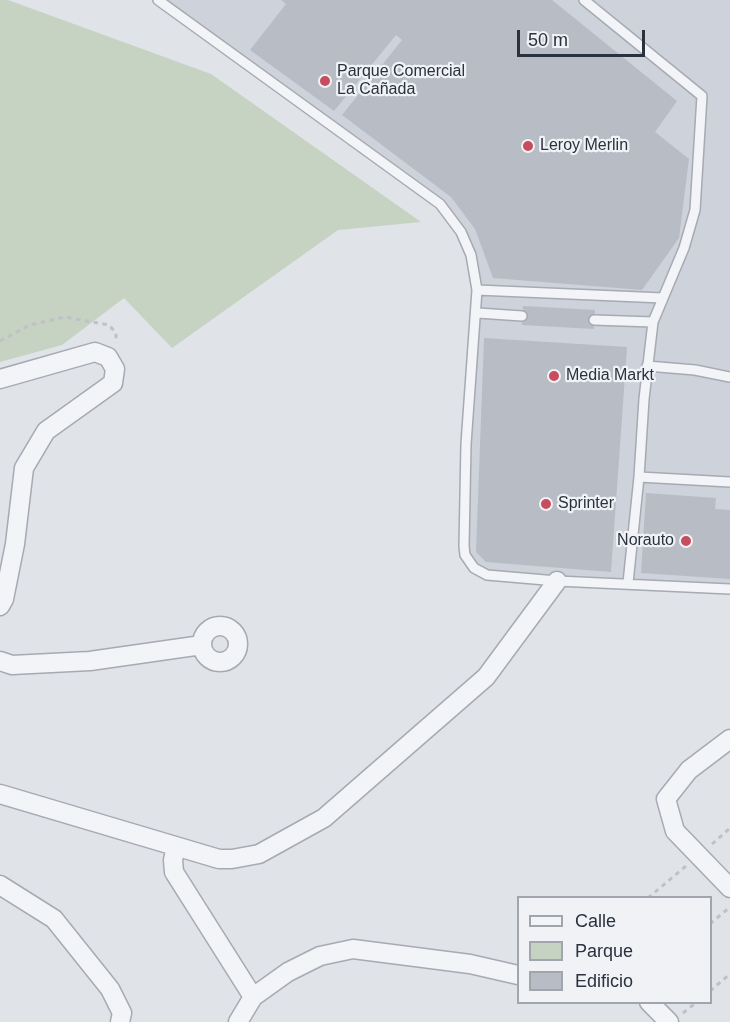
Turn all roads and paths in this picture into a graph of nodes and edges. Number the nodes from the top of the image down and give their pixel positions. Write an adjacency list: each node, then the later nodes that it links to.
1 (158, 0): 3 (lane)
2 (585, 0): 4 (lane)
3 (477, 290): 4 (lane); 5 (lane)
4 (663, 298): 8 (lane)
5 (478, 313): 6 (lane); 16 (lane)
6 (522, 316)
7 (594, 320): 8 (lane)
8 (653, 322): 11 (lane)
9 (0, 341): 10 (path)
10 (108, 357): 13 (street); 19 (street)
11 (647, 366): 12 (lane); 14 (lane)
12 (730, 377)
13 (0, 379)
14 (639, 477): 15 (lane); 17 (lane)
15 (730, 482)
16 (556, 581): 17 (lane); 24 (street)
17 (628, 583): 18 (lane)
18 (730, 589)
19 (0, 606)
20 (202, 645): 21 (street)
21 (0, 661)
22 (730, 739): 26 (street)
23 (0, 795): 24 (street)
24 (176, 847): 32 (street)
25 (0, 885): 34 (street)
26 (730, 888)
27 (730, 908): 28 (path)
28 (712, 923)
29 (730, 974): 31 (path)
30 (517, 975): 32 (street)
31 (712, 990)
32 (253, 997): 35 (street)
33 (652, 1004): 36 (street)
34 (120, 1022)
35 (238, 1022)
36 (669, 1022)

